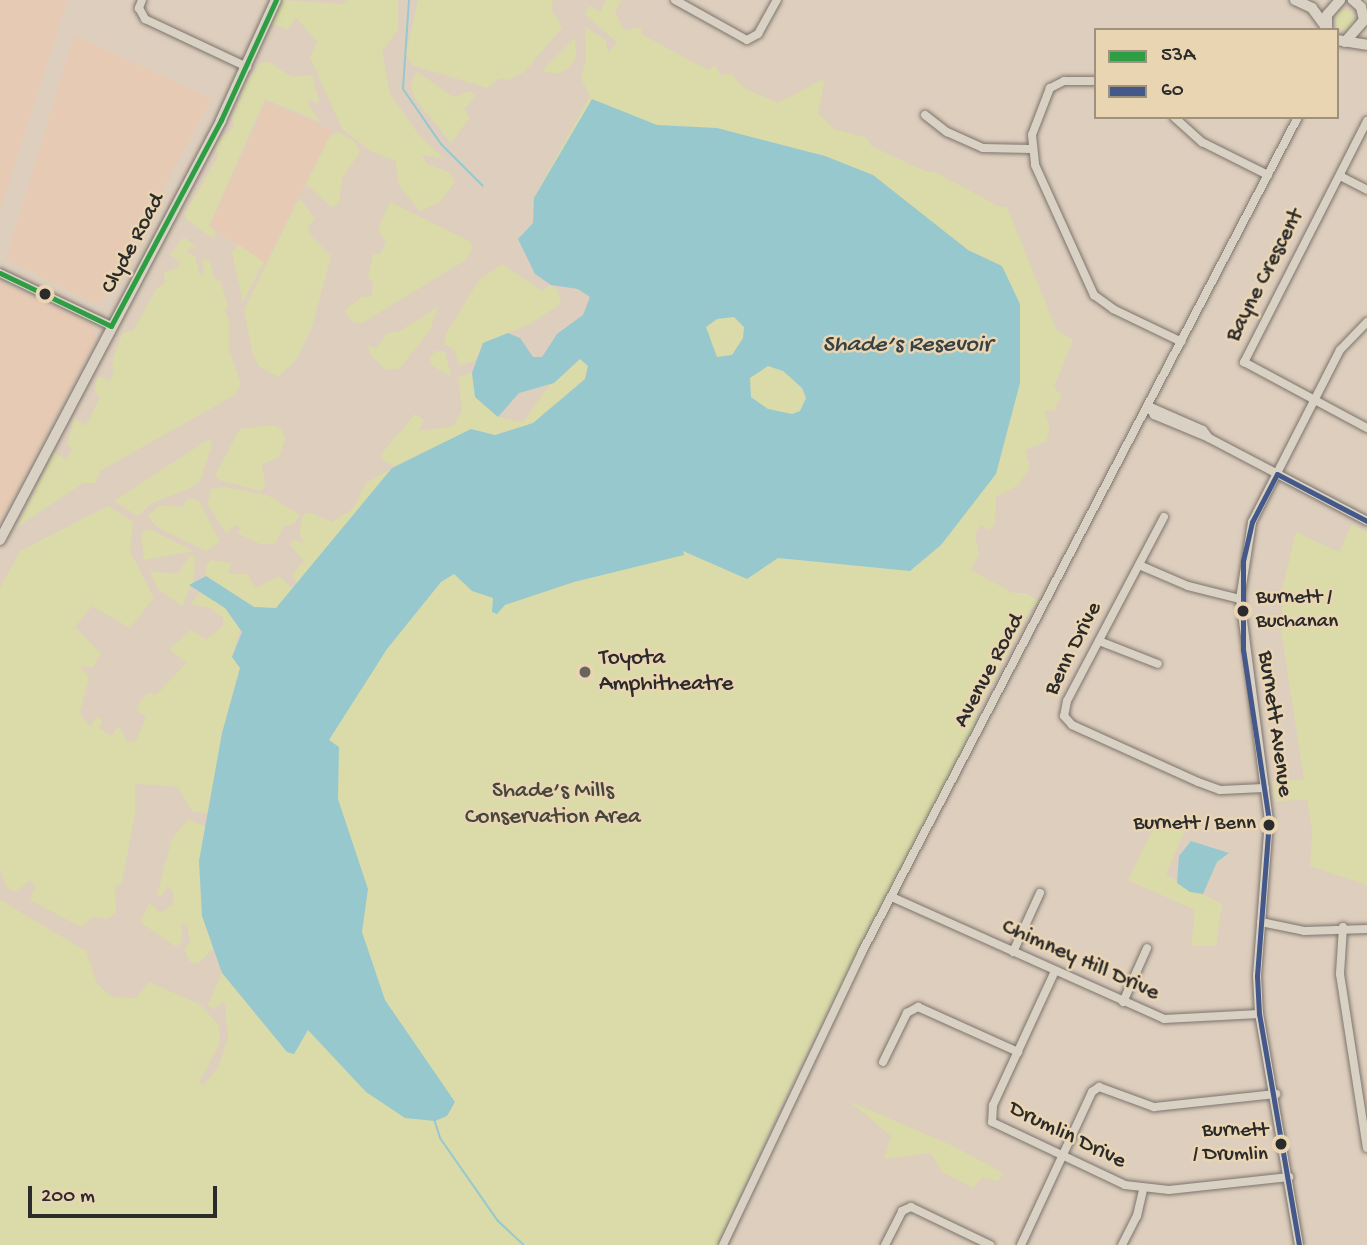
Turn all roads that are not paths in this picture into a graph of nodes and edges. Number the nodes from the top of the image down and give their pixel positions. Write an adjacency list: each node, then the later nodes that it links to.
1 (142, 0): 13 (street)
2 (276, 0): 13 (main road, Clyde Road)
3 (675, 0): 4 (street)
4 (777, 0)
5 (1295, 0): 9 (main road)
6 (1340, 0): 10 (main road)
7 (1353, 0): 8 (main road)
8 (1366, 14): 11 (main road)
9 (1325, 28)
10 (1326, 28)
11 (1340, 43): 12 (main road)
12 (1367, 45)
13 (247, 66): 25 (main road, Clyde Road)
14 (1094, 81): 19 (street)
15 (925, 115): 19 (street)
16 (1176, 119): 20 (street)
17 (1297, 119): 20 (street, Avenue Road)
18 (1367, 121): 21 (street, Bayne Crescent)
19 (1031, 149): 26 (street)
20 (1268, 175): 26 (street, Avenue Road)
21 (1340, 176): 22 (street); 27 (street, Bayne Crescent)
22 (1367, 190)
23 (0, 274): 25 (street)
24 (1367, 322): 27 (street, Burnett Avenue)
25 (111, 326): 33 (main road, Clyde Road)
26 (1182, 342): 28 (street, Avenue Road)
27 (1315, 401): 29 (street, Bayne Crescent); 30 (street, Burnett Avenue)
28 (1148, 406): 30 (street); 40 (street, Avenue Road)
29 (1367, 428)
30 (1276, 474): 32 (street); 35 (street, Burnett Avenue)
31 (1164, 517): 34 (street, Benn Drive)
32 (1367, 521)
33 (0, 540)
34 (1139, 565): 35 (street); 36 (street, Benn Drive)
35 (1240, 598): 38 (street, Burnett Avenue)
36 (1099, 641): 37 (street); 38 (street, Benn Drive)
37 (1158, 664)
38 (1265, 788): 41 (street, Burnett Avenue)
39 (1040, 893): 45 (street)
40 (894, 898): 45 (street, Chimney Hill Drive); 56 (street, Avenue Road)
41 (1261, 922): 42 (street); 48 (street, Burnett Avenue)
42 (1343, 927): 43 (street); 52 (street)
43 (1367, 929)
44 (1147, 948): 47 (street)
45 (1013, 952): 46 (street, Chimney Hill Drive)
46 (1055, 971): 47 (street, Chimney Hill Drive); 49 (street, Drumlin Drive)
47 (1123, 1002): 48 (street, Chimney Hill Drive)
48 (1259, 1014): 51 (street, Burnett Avenue)
49 (1018, 1052): 50 (street); 53 (street, Drumlin Drive)
50 (883, 1062)
51 (1276, 1094): 53 (street); 54 (street, Burnett Avenue)
52 (1367, 1148)
53 (1063, 1159): 55 (street, Drumlin Drive); 59 (street)
54 (1289, 1177): 55 (street, Drumlin Drive); 61 (street, Burnett Avenue)
55 (1143, 1189): 60 (street)
56 (723, 1245)
57 (885, 1245): 58 (street)
58 (990, 1245)
59 (1021, 1245)
60 (1122, 1245)
61 (1298, 1245)

